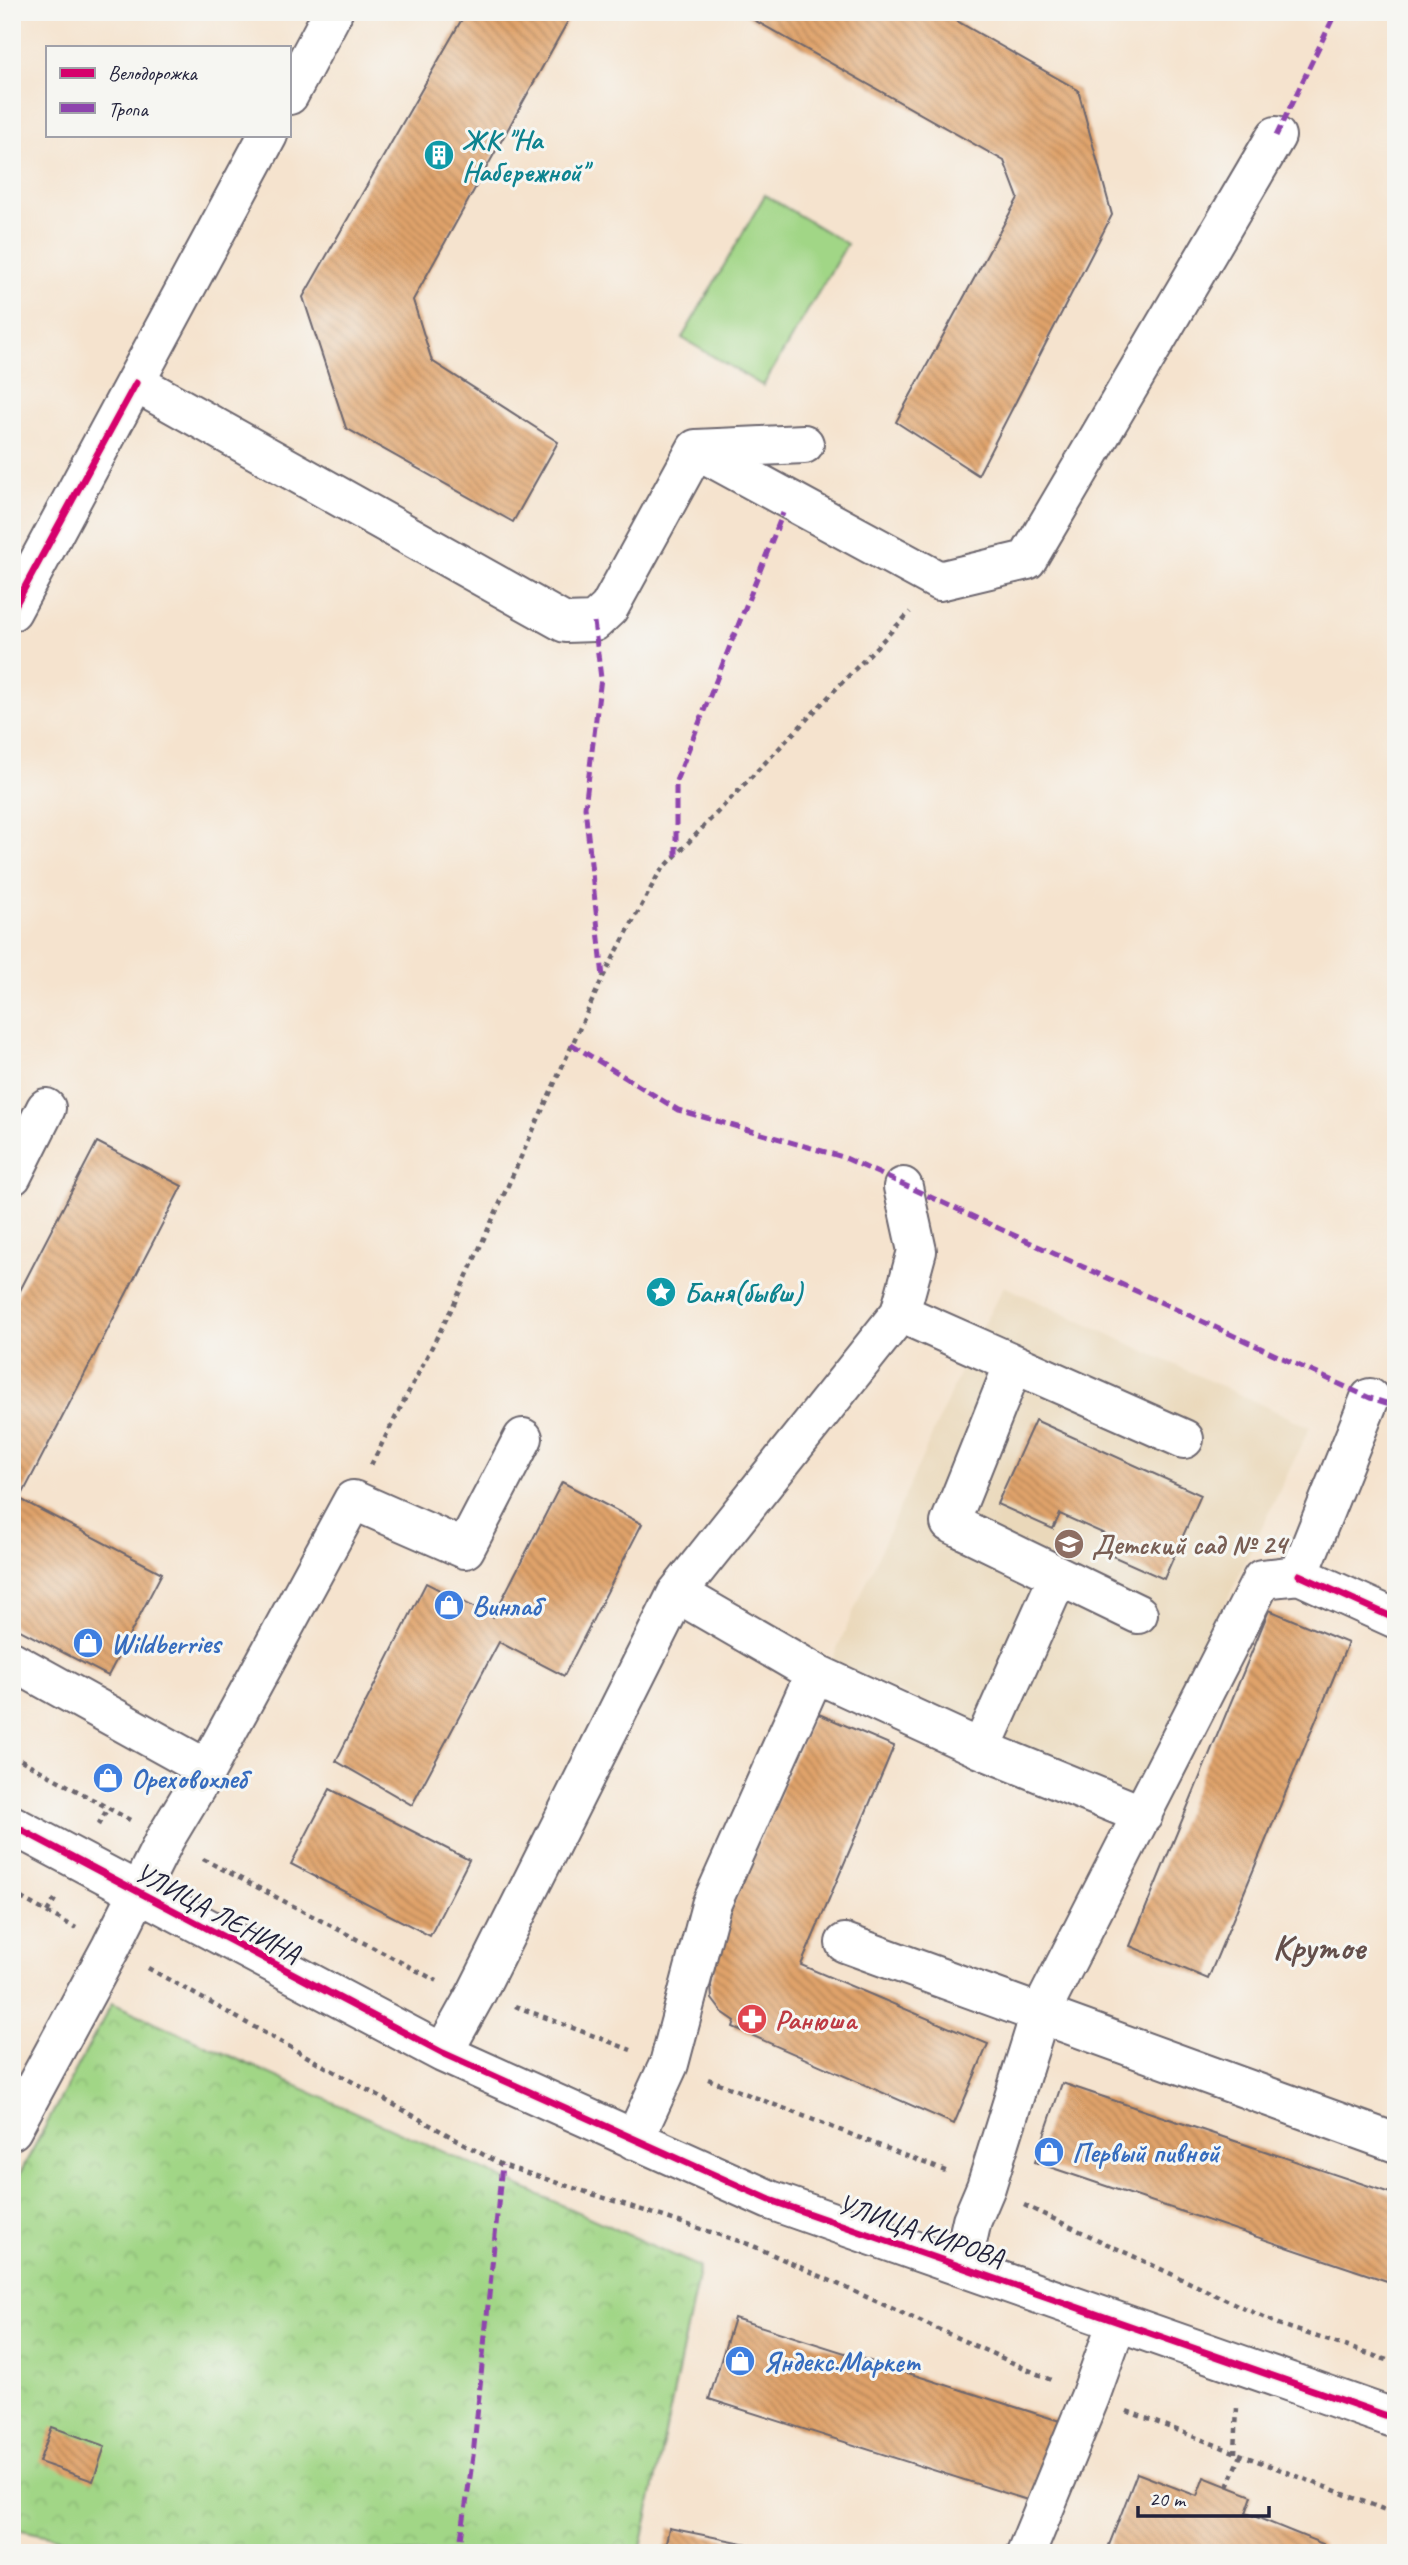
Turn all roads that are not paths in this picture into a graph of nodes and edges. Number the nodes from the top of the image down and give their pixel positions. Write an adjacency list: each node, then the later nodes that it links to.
1 (333, 12): 2 (street)
2 (290, 93)
3 (267, 136): 5 (street)
4 (1276, 136): 7 (street)
5 (136, 383): 7 (street); 8 (street)
6 (804, 444): 7 (street)
7 (696, 449)
8 (12, 611)
9 (46, 1108): 10 (street)
10 (12, 1176)
11 (903, 1187): 12 (street)
12 (900, 1313): 13 (street); 19 (street)
13 (1013, 1366): 16 (street); 18 (street)
14 (1370, 1398): 17 (street)
15 (523, 1438): 25 (street)
16 (1184, 1440)
17 (1299, 1574): 21 (street); 26 (street)
18 (1058, 1577): 20 (street); 24 (street)
19 (677, 1593): 23 (street); 31 (street)
20 (1138, 1614)
21 (1396, 1619)
22 (12, 1661): 25 (street)
23 (815, 1673): 24 (street); 33 (street)
24 (982, 1749): 26 (street)
25 (207, 1769): 28 (street)
26 (1143, 1815): 30 (street)
27 (12, 1825): 28 (street, УЛИЦА ЛЕНИНА)
28 (138, 1894): 31 (street, УЛИЦА ЛЕНИНА); 32 (street)
29 (845, 1943): 30 (street)
30 (1040, 2014): 34 (street); 35 (street)
31 (443, 2053): 33 (street, УЛИЦА КИРОВА)
32 (12, 2130)
33 (634, 2140): 35 (street, УЛИЦА КИРОВА)
34 (1396, 2143)
35 (962, 2265): 36 (street, УЛИЦА КИРОВА)
36 (1117, 2322): 37 (street, УЛИЦА КИРОВА); 38 (street)
37 (1396, 2419)
38 (1026, 2553)

